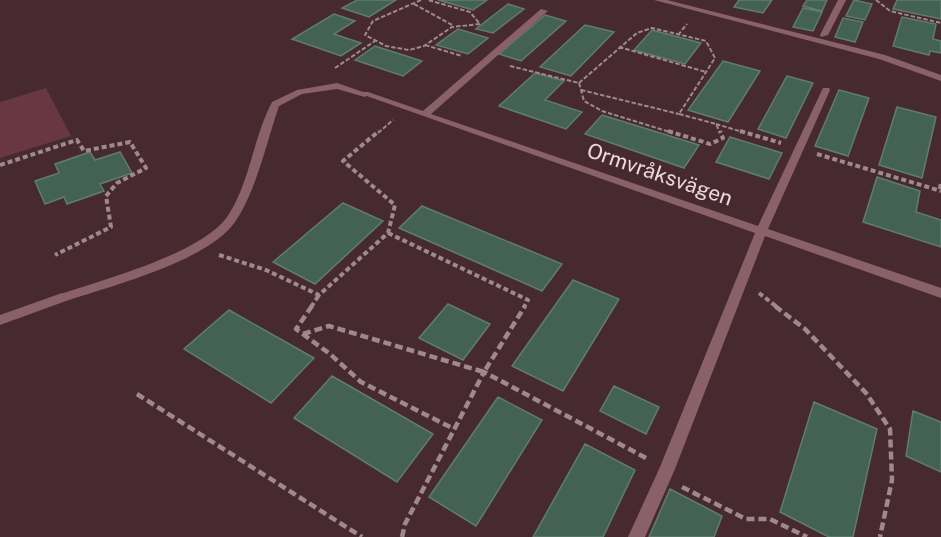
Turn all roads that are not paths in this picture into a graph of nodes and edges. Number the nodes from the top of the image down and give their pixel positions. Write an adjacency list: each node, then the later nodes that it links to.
1 (657, 0): 5 (street)
2 (842, 0): 4 (street)
3 (544, 11): 7 (street)
4 (824, 35)
5 (941, 78)
6 (826, 90): 8 (street)
7 (425, 114): 8 (street, Ormvråksvägen); 10 (street, Ormvråksvägen)
8 (762, 230): 9 (street, Ormvråksvägen); 11 (street)
9 (941, 292)
10 (0, 320)
11 (636, 537)

